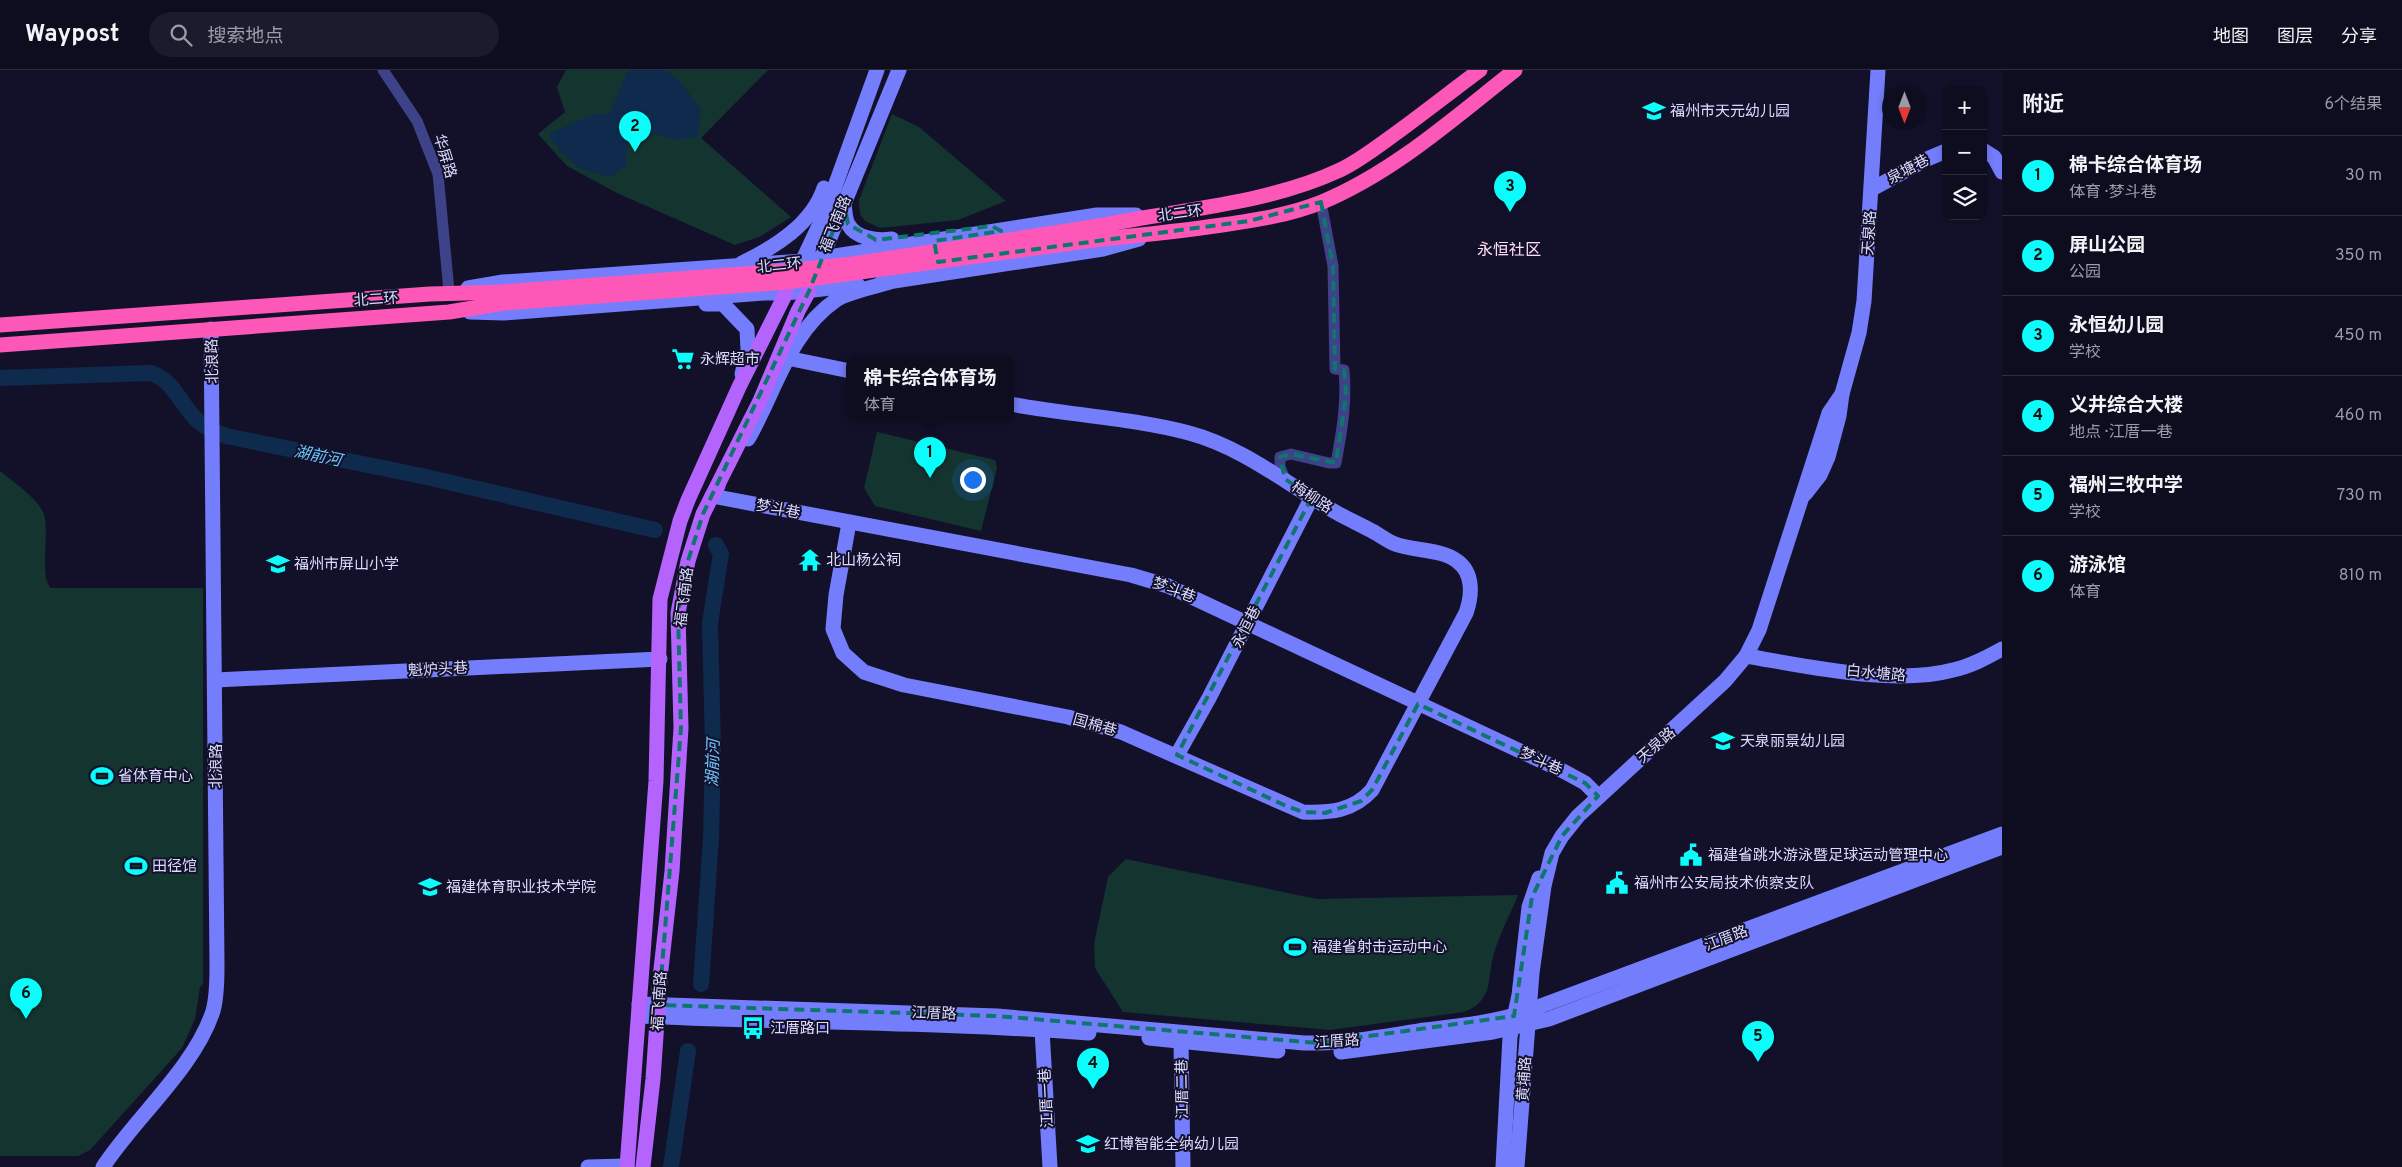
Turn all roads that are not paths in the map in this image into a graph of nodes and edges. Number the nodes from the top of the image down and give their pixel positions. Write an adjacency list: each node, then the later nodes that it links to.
1 (383, 70): 25 (street, 华屏路)
2 (877, 70): 7 (main road, 福飞南路)
3 (899, 70): 13 (main road, 福飞南路)
4 (1480, 70): 14 (highway, 北二环)
5 (1515, 70): 12 (highway, 北二环)
6 (1878, 70): 11 (main road, 天泉路)
7 (862, 110): 20 (main road, 福飞南路); 21 (main road)
8 (1942, 153): 11 (main road, 泉塘巷)
9 (1987, 153): 10 (main road)
10 (2002, 172)
11 (1872, 189): 45 (main road, 天泉路)
12 (1321, 202): 17 (highway, 北二环); 39 (street)
13 (844, 204): 15 (main road); 19 (main road, 福飞南路)
14 (1150, 215): 15 (main road); 16 (highway, 北二环)
15 (1001, 230): 18 (main road)
16 (1100, 233): 17 (highway, 北二环); 28 (highway, 北二环, bridge)
17 (1159, 234): 23 (main road)
18 (934, 241): 19 (main road); 23 (main road)
19 (821, 259): 20 (main road); 40 (main road, 福飞南路)
20 (803, 261): 21 (main road); 26 (main road, 福飞南路)
21 (736, 266): 22 (main road)
22 (688, 269): 25 (main road); 29 (main road)
23 (940, 274): 24 (main road)
24 (890, 282): 26 (main road); 35 (main road)
25 (449, 291): 27 (main road)
26 (786, 293): 29 (main road); 37 (main road, 福飞南路)
27 (430, 294): 28 (highway, 北二环); 32 (highway, 北二环)
28 (503, 298): 31 (highway, 北二环)
29 (690, 299): 30 (main road)
30 (638, 302): 31 (main road); 37 (main road)
31 (449, 312): 33 (highway, 北二环)
32 (0, 325)
33 (211, 329): 34 (highway, 北二环); 47 (main road, 北浪路)
34 (0, 345)
35 (788, 358): 36 (main road); 40 (main road)
36 (846, 370)
37 (739, 387): 46 (main road, 福飞南路)
38 (1014, 405): 39 (main road, 梅柳路)
39 (1285, 479): 41 (main road, 梅柳路)
40 (712, 496): 42 (main road, 梦斗巷); 55 (main road, 福飞南路)
41 (1312, 497): 43 (main road, 永恒巷); 48 (main road, 梅柳路)
42 (849, 523): 43 (main road, 梦斗巷); 49 (main road, 国棉巷)
43 (1249, 622): 48 (main road, 梦斗巷); 49 (main road, 永恒巷)
44 (2002, 649): 45 (main road, 白水塘路)
45 (1746, 656): 50 (main road, 天泉路)
46 (660, 659): 47 (main road, 魁炉头巷); 54 (main road, 福飞南路)
47 (216, 680): 59 (main road, 北浪路)
48 (1418, 704): 49 (main road, 国棉巷); 50 (main road, 梦斗巷)
49 (1177, 755)
50 (1598, 796): 53 (main road, 天泉路)
51 (2002, 834): 56 (main road, 江厝路)
52 (2002, 848): 56 (main road, 江厝路)
53 (1524, 993): 56 (main road, 黄埔路)
54 (639, 1010): 55 (main road, 江厝路); 61 (main road, 福飞南路)
55 (658, 1011): 56 (main road, 江厝路); 57 (main road, 江厝路); 62 (main road, 福飞南路)
56 (1521, 1020): 58 (main road, 江厝路); 65 (main road, 黄埔路); 66 (main road, 黄埔路)
57 (1042, 1030): 58 (main road, 江厝路); 63 (main road, 江厝一巷)
58 (1181, 1041): 64 (main road, 江厝二巷)
59 (103, 1167)
60 (588, 1167): 61 (main road)
61 (627, 1167)
62 (643, 1167)
63 (1050, 1167)
64 (1183, 1167)
65 (1503, 1167)
66 (1518, 1167)

